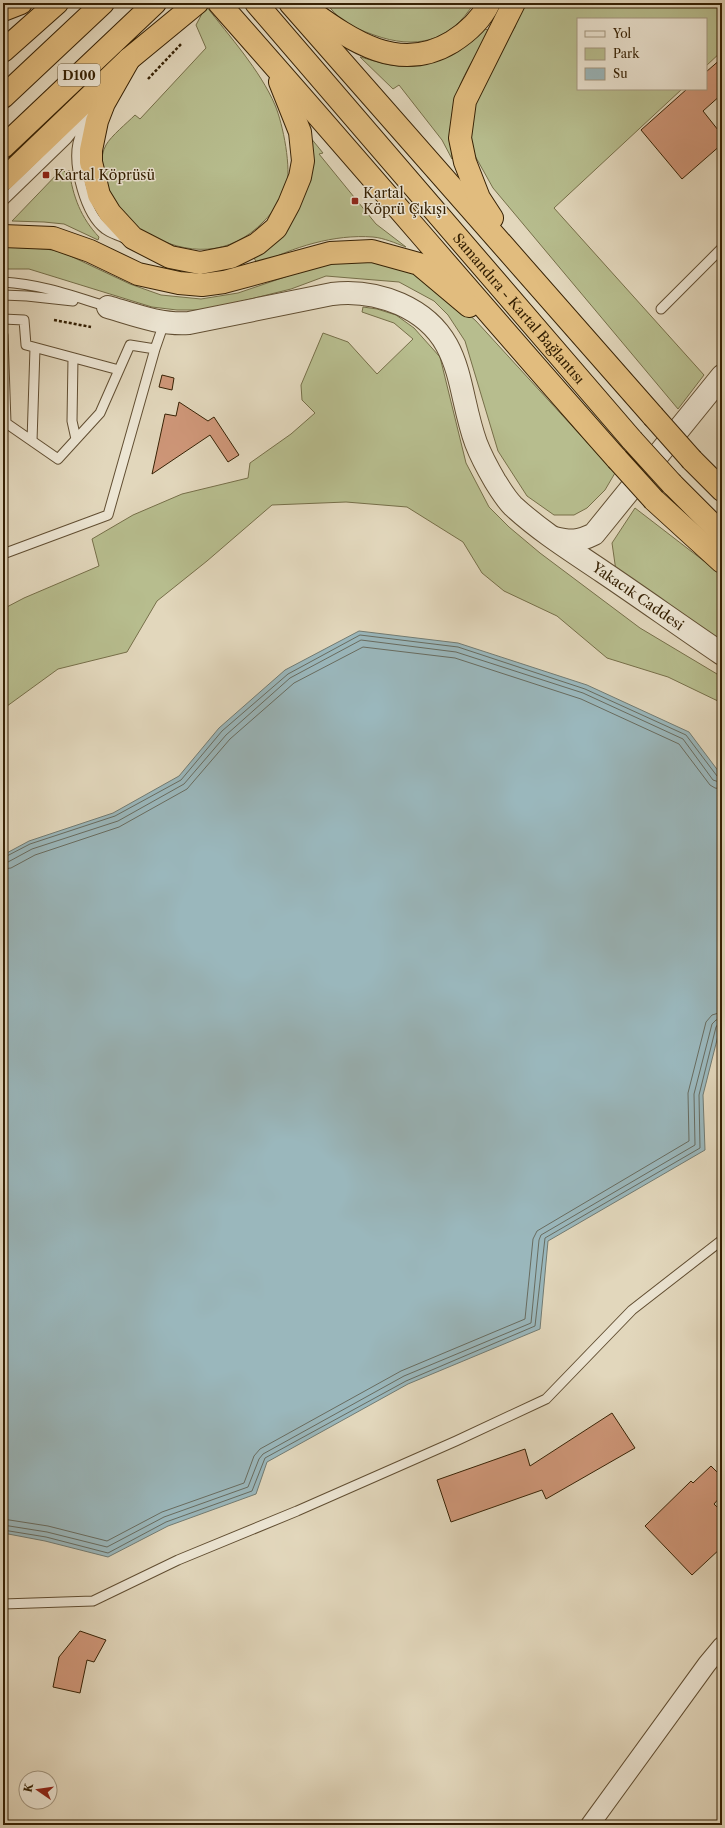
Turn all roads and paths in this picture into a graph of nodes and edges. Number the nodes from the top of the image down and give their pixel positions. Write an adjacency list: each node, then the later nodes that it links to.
1 (21, 3): 12 (highway)
2 (57, 3): 15 (highway)
3 (103, 3): 18 (highway, D100)
4 (155, 3): 19 (highway, D100)
5 (197, 3): 16 (highway)
6 (218, 3): 13 (highway)
7 (290, 3): 25 (highway, Samandıra - Kartal Bağlantısı)
8 (300, 3): 9 (highway)
9 (489, 3)
10 (514, 3): 25 (highway)
11 (257, 4): 44 (highway, Samandıra - Kartal Bağlantısı, bridge)
12 (3, 10)
13 (237, 24): 16 (highway); 34 (highway)
14 (182, 43): 17 (path)
15 (3, 51)
16 (129, 59): 20 (highway); 21 (lane)
17 (148, 79)
18 (3, 97)
19 (3, 148)
20 (3, 180)
21 (3, 201)
22 (3, 236): 34 (highway)
23 (722, 248): 28 (lane)
24 (3, 282): 27 (lane)
25 (539, 287): 42 (highway, Samandıra - Kartal Bağlantısı, bridge)
26 (3, 295): 27 (lane)
27 (108, 307): 31 (street, Yakacık Caddesi)
28 (661, 309)
29 (3, 319): 35 (lane)
30 (54, 320): 32 (path)
31 (164, 323): 36 (lane); 45 (street, Yakacık Caddesi)
32 (91, 327)
33 (3, 335): 41 (lane)
34 (515, 344): 47 (highway, bridge)
35 (34, 348): 37 (lane); 41 (lane)
36 (155, 349): 38 (lane); 46 (lane)
37 (73, 358): 38 (lane); 40 (lane)
38 (119, 370): 40 (lane)
39 (722, 376): 43 (street)
40 (76, 439): 41 (lane)
41 (32, 441)
42 (722, 490)
43 (606, 520): 45 (street); 48 (street)
44 (722, 534)
45 (554, 538): 48 (street, Yakacık Caddesi)
46 (3, 554)
47 (722, 562)
48 (614, 579): 49 (street, Yakacık Caddesi)
49 (722, 654)
50 (722, 1240): 51 (lane)
51 (3, 1604)
52 (722, 1646): 53 (street)
53 (590, 1825)

